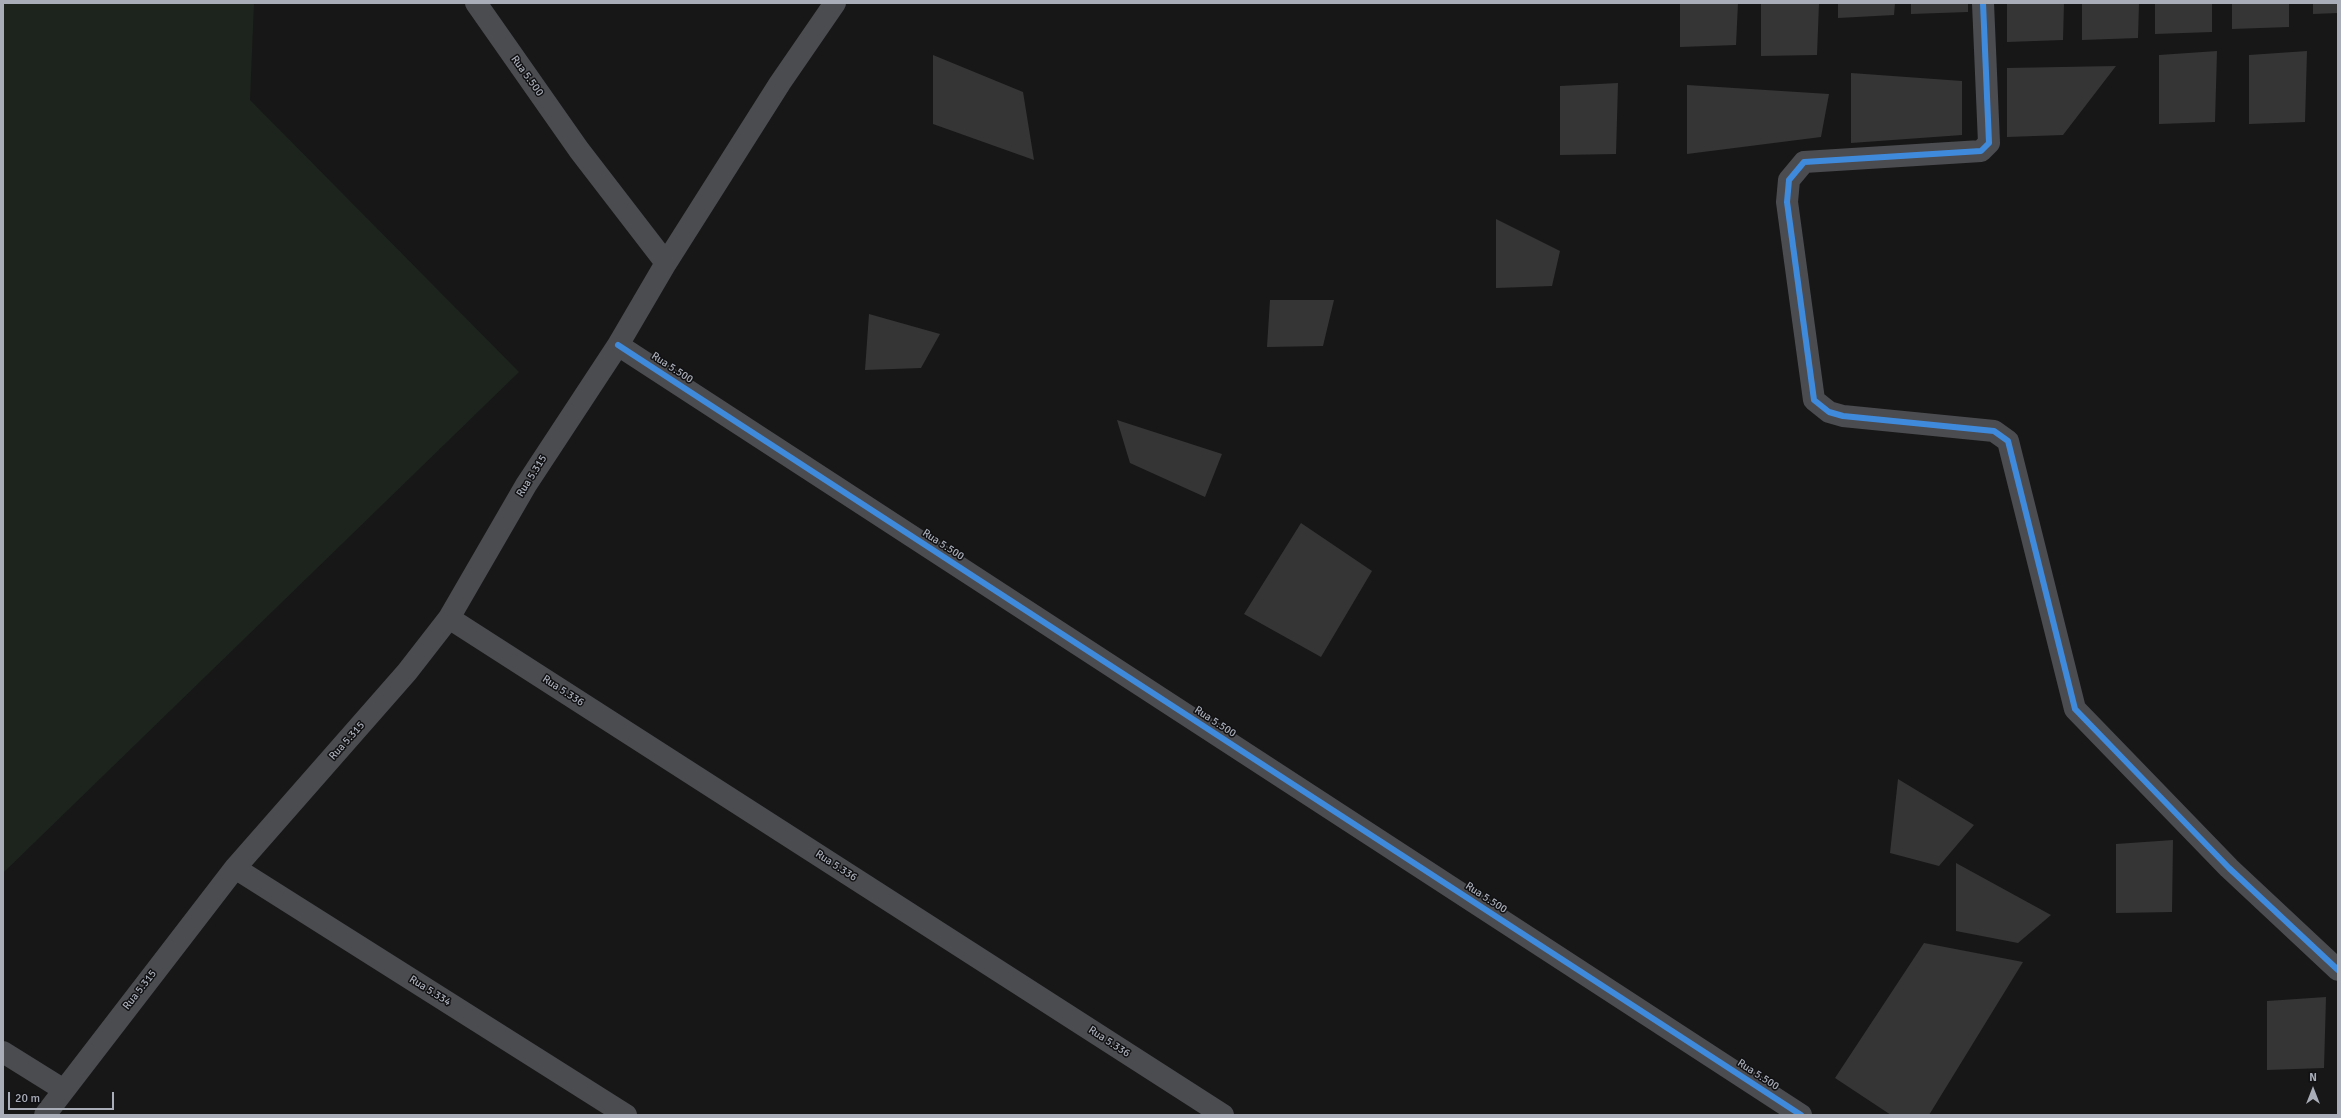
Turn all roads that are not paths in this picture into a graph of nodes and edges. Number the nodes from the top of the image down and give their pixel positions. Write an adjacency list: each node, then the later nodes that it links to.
1 (476, 3): 4 (street, Rua 5.500)
2 (835, 3): 4 (street, Rua 5.315)
3 (1983, 3): 8 (street)
4 (666, 263): 5 (street, Rua 5.315)
5 (618, 345): 6 (street, Rua 5.315); 14 (street, Rua 5.500)
6 (449, 618): 7 (street, Rua 5.315); 13 (street, Rua 5.336)
7 (235, 868): 10 (street, Rua 5.315); 12 (street, Rua 5.334)
8 (2338, 970)
9 (3, 1052): 10 (street)
10 (64, 1090): 11 (street, Rua 5.315)
11 (45, 1115)
12 (626, 1115)
13 (1223, 1115)
14 (1801, 1115)

